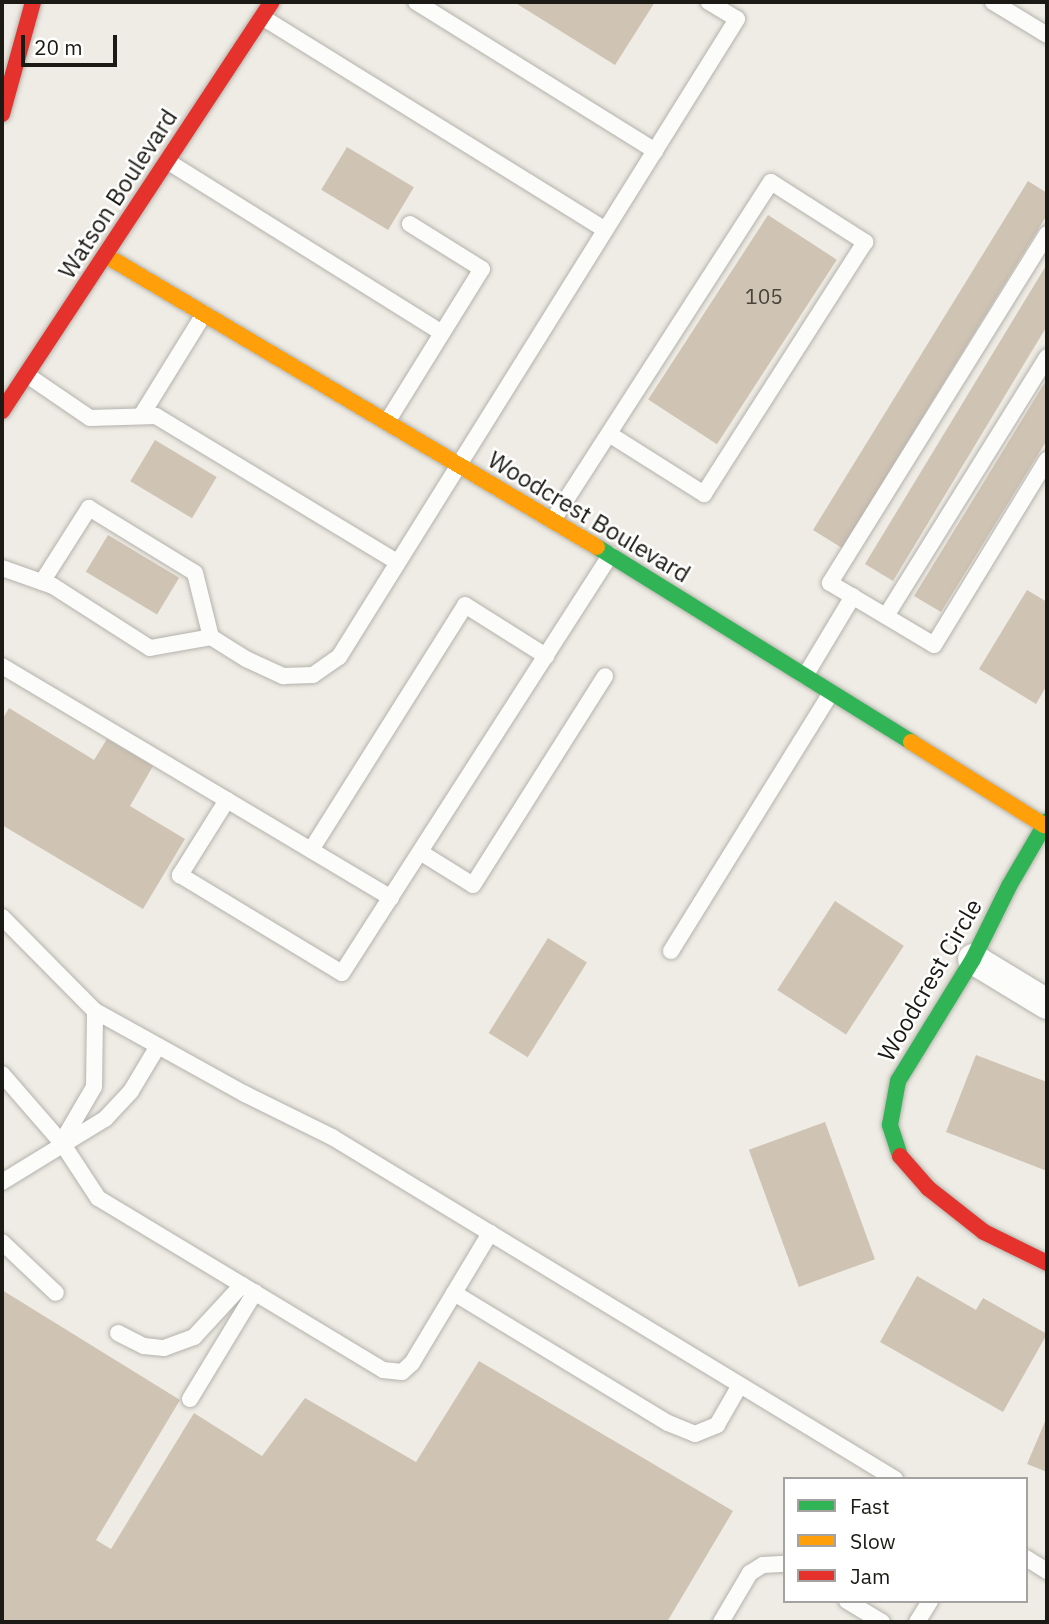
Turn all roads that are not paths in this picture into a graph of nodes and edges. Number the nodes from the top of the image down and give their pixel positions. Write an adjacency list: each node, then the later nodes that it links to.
1 (272, 2): 6 (street, Watson Boulevard)
2 (416, 2): 9 (lane)
3 (709, 2): 9 (lane)
4 (993, 2): 7 (lane)
5 (27, 4): 8 (street)
6 (262, 17): 10 (street, Watson Boulevard); 12 (lane)
7 (1047, 34)
8 (2, 114)
9 (655, 151): 12 (lane)
10 (167, 161): 14 (street, Watson Boulevard); 16 (lane)
11 (410, 224): 16 (lane)
12 (605, 230): 24 (lane)
13 (1047, 234): 30 (lane)
14 (105, 255): 15 (street, Woodcrest Boulevard); 18 (street, Watson Boulevard)
15 (204, 314): 20 (lane); 21 (street, Woodcrest Boulevard)
16 (442, 333): 21 (lane)
17 (1047, 357): 31 (lane)
18 (26, 374): 19 (street, Watson Boulevard); 20 (lane)
19 (2, 411)
20 (141, 416): 27 (lane)
21 (387, 422): 24 (street, Woodcrest Boulevard)
22 (609, 434): 22 (lane); 25 (lane)
23 (1047, 460): 31 (lane)
24 (457, 464): 25 (street, Woodcrest Boulevard); 27 (lane)
25 (553, 520): 26 (street, Woodcrest Boulevard)
26 (610, 555): 33 (lane); 36 (street, Woodcrest Boulevard)
27 (397, 562): 32 (lane)
28 (2, 568): 29 (lane)
29 (43, 582): 32 (lane); 32 (lane)
30 (853, 596): 31 (lane); 36 (lane)
31 (886, 616)
32 (211, 637)
33 (546, 656): 40 (lane); 41 (lane)
34 (2, 666): 38 (lane)
35 (605, 676): 41 (lane)
36 (805, 676): 37 (street, Woodcrest Boulevard)
37 (831, 693): 39 (street, Woodcrest Boulevard); 44 (lane)
38 (227, 800): 40 (lane); 42 (lane)
39 (1046, 823): 45 (street, Woodcrest Circle)
40 (311, 850): 42 (lane)
41 (420, 852): 42 (lane)
42 (391, 898)
43 (2, 917): 47 (lane)
44 (671, 951)
45 (973, 959): 46 (street); 54 (street, Woodcrest Circle)
46 (1047, 1004)
47 (95, 1011): 48 (lane); 50 (lane)
48 (158, 1046): 50 (lane); 52 (lane)
49 (2, 1074): 50 (lane)
50 (62, 1143): 51 (lane); 55 (lane)
51 (2, 1182)
52 (490, 1233): 57 (lane); 59 (lane)
53 (2, 1242): 56 (lane)
54 (1047, 1264)
55 (249, 1289): 57 (lane); 58 (lane); 60 (lane)
56 (56, 1293)
57 (454, 1293): 59 (lane)
58 (118, 1332)
59 (740, 1385): 61 (lane)
60 (190, 1399)
61 (892, 1477)
62 (1028, 1559): 64 (lane)
63 (783, 1564): 67 (lane)
64 (1047, 1571)
65 (850, 1603): 68 (lane)
66 (929, 1603): 69 (lane)
67 (721, 1622)
68 (882, 1622)
69 (917, 1622)

